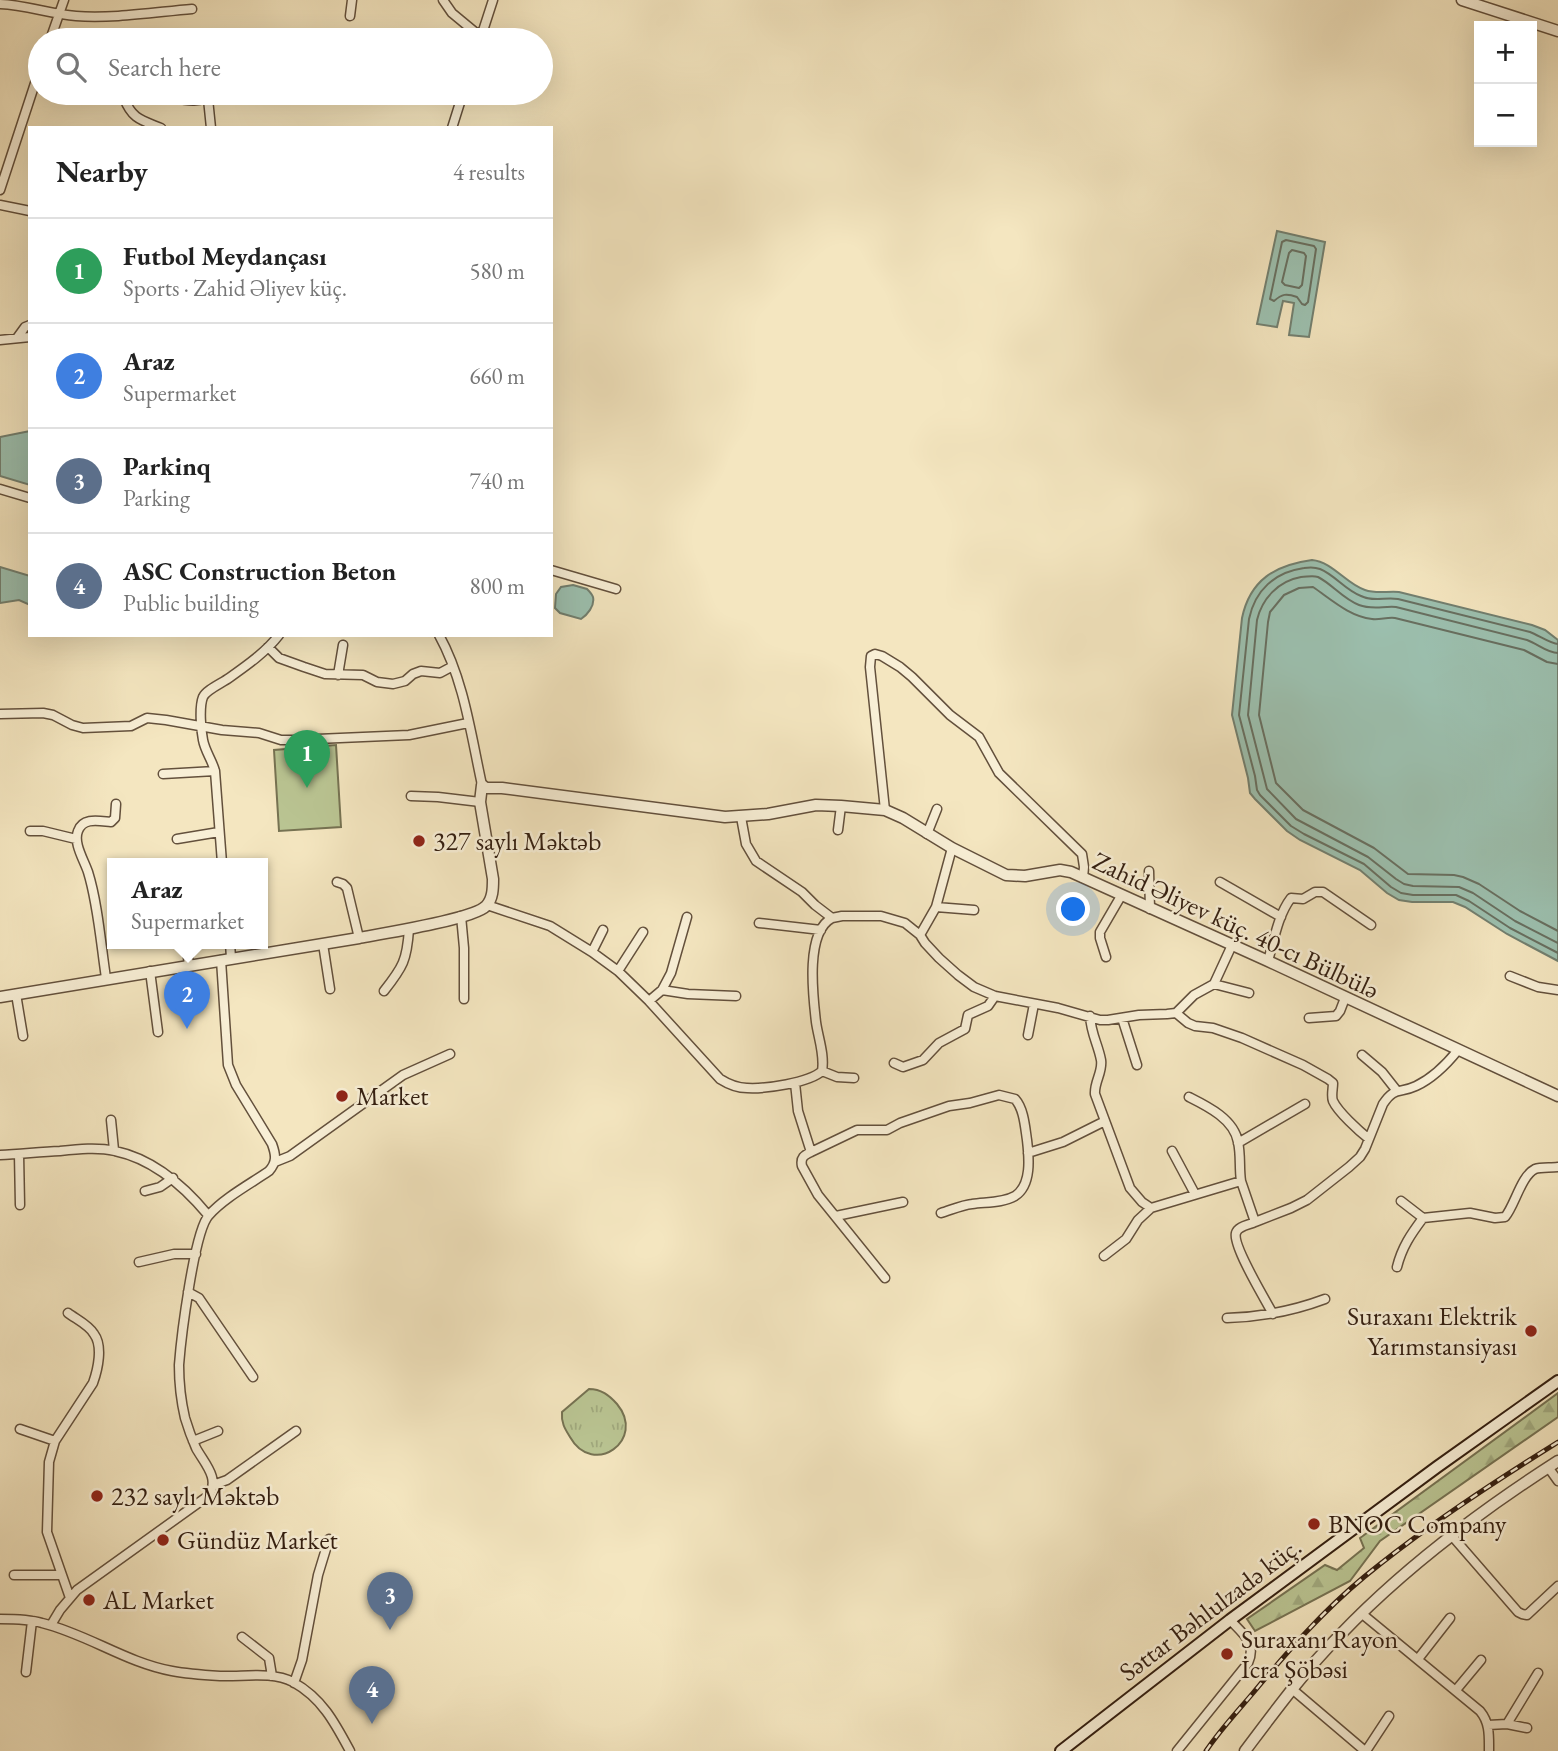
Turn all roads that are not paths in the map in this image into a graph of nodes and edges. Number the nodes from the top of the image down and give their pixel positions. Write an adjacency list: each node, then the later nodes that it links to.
1 (64, 0): 9 (street)
2 (352, 0): 10 (street)
3 (443, 0): 12 (street)
4 (493, 0): 13 (street)
5 (1462, 0): 6 (street)
6 (1474, 2): 14 (street)
7 (0, 4): 9 (street)
8 (191, 9): 9 (street)
9 (58, 14): 11 (street)
10 (350, 16)
11 (54, 28)
12 (469, 28)
13 (484, 28)
14 (1558, 31)
15 (30, 105): 22 (street)
16 (127, 105): 19 (street)
17 (209, 105): 20 (street)
18 (459, 105): 21 (street)
19 (156, 126)
20 (211, 126)
21 (453, 126)
22 (0, 190)
23 (0, 205): 24 (street)
24 (28, 211)
25 (28, 326): 27 (street)
26 (28, 337): 27 (street)
27 (17, 338): 28 (street)
28 (0, 340)
29 (0, 489): 30 (street)
30 (28, 497)
31 (553, 571): 32 (street)
32 (616, 589)
33 (277, 637): 36 (street)
34 (440, 637): 37 (street)
35 (344, 645): 38 (street)
36 (268, 647): 38 (street); 41 (street)
37 (453, 666): 38 (street); 40 (street)
38 (338, 675)
39 (0, 714): 41 (street)
40 (468, 723): 41 (street); 44 (street)
41 (201, 726): 42 (street)
42 (215, 771): 43 (street); 54 (street)
43 (163, 774)
44 (482, 785): 46 (street); 51 (street, Zahid Əliyev küç. 40-cı Bülbülə)
45 (411, 796): 46 (street)
46 (480, 802): 65 (street)
47 (116, 804): 56 (street)
48 (841, 806): 50 (street, Zahid Əliyev küç. 40-cı Bülbülə); 51 (street, Zahid Əliyev küç. 40-cı Bülbülə); 52 (street)
49 (937, 809): 55 (street)
50 (885, 810): 55 (street, Zahid Əliyev küç. 40-cı Bülbülə); 61 (street)
51 (741, 817): 72 (street)
52 (838, 830)
53 (30, 831): 56 (street)
54 (219, 832): 57 (street); 59 (street)
55 (927, 834): 58 (street, Zahid Əliyev küç. 40-cı Bülbülə)
56 (76, 839): 93 (street)
57 (177, 839)
58 (952, 848): 61 (street, Zahid Əliyev küç. 40-cı Bülbülə); 66 (street)
59 (222, 858)
60 (1149, 871): 67 (street)
61 (1083, 878): 64 (street, Zahid Əliyev küç. 40-cı Bülbülə)
62 (337, 882): 80 (street)
63 (1220, 882): 70 (street)
64 (1121, 896): 67 (street, Zahid Əliyev küç. 40-cı Bülbülə); 86 (street)
65 (487, 905): 69 (street); 85 (street)
66 (936, 906): 68 (street); 79 (street)
67 (1150, 909): 82 (street, Zahid Əliyev küç. 40-cı Bülbülə)
68 (974, 910)
69 (461, 916): 75 (street); 105 (street)
70 (1281, 916): 74 (street); 88 (street)
71 (687, 917): 97 (street)
72 (832, 918): 77 (street); 79 (street)
73 (759, 923): 77 (street)
74 (1371, 925)
75 (409, 929): 80 (street); 98 (street)
76 (603, 930): 85 (street)
77 (821, 930): 120 (street)
78 (643, 932): 91 (street)
79 (920, 935): 102 (street)
80 (359, 938): 81 (street)
81 (323, 944): 87 (street); 95 (street)
82 (1232, 946): 88 (street, Zahid Əliyev küç. 40-cı Bülbülə); 94 (street)
83 (187, 949): 89 (street)
84 (228, 949): 87 (street)
85 (592, 952): 91 (street)
86 (1106, 957)
87 (226, 959): 89 (street); 137 (street)
88 (1268, 961): 104 (street, Zahid Əliyev küç. 40-cı Bülbülə)
89 (189, 965): 90 (street)
90 (150, 971): 93 (street); 112 (street)
91 (618, 971): 106 (street)
92 (1510, 976): 96 (street)
93 (106, 978): 100 (street)
94 (1213, 984): 99 (street); 108 (street)
95 (330, 989)
96 (1558, 989)
97 (662, 990): 101 (street); 106 (street)
98 (384, 991)
99 (1249, 993)
100 (16, 994): 103 (street); 114 (street)
101 (736, 996)
102 (995, 996): 107 (street); 118 (street)
103 (0, 997)
104 (1345, 998): 111 (street); 115 (street, Zahid Əliyev küç. 40-cı Bülbülə)
105 (464, 999)
106 (649, 1001): 122 (street)
107 (1034, 1004): 109 (street); 113 (street)
108 (1176, 1013): 110 (street); 129 (street)
109 (1090, 1016): 110 (street); 128 (street)
110 (1122, 1018): 119 (street)
111 (1309, 1018)
112 (158, 1032)
113 (1028, 1035)
114 (23, 1036)
115 (1458, 1050): 123 (street); 124 (street, Zahid Əliyev küç. 40-cı Bülbülə)
116 (450, 1054): 137 (street)
117 (1362, 1055): 123 (street)
118 (894, 1063)
119 (1137, 1065)
120 (822, 1070): 121 (street); 122 (street)
121 (854, 1078)
122 (795, 1083): 133 (street)
123 (1397, 1091): 129 (street)
124 (1558, 1096)
125 (1189, 1097): 130 (street)
126 (1306, 1104): 130 (street)
127 (111, 1120): 131 (street)
128 (1105, 1121): 134 (street); 146 (street)
129 (1369, 1139): 151 (street)
130 (1238, 1143): 140 (street)
131 (114, 1150): 135 (street); 139 (street)
132 (1172, 1150): 142 (street)
133 (811, 1152): 134 (street); 149 (street)
134 (1028, 1153): 147 (street)
135 (19, 1154): 136 (street); 145 (street)
136 (0, 1155)
137 (275, 1162): 148 (street)
138 (1558, 1167): 150 (street)
139 (173, 1178): 141 (street); 148 (street)
140 (1241, 1181): 142 (street); 151 (street)
141 (145, 1191)
142 (1195, 1194): 146 (street)
143 (1401, 1201): 150 (street)
144 (903, 1202): 149 (street)
145 (20, 1205)
146 (1150, 1208): 153 (street)
147 (941, 1213)
148 (208, 1215): 152 (street)
149 (836, 1216): 156 (street)
150 (1423, 1218): 155 (street)
151 (1255, 1223): 160 (street)
152 (196, 1254): 154 (street); 157 (street)
153 (1104, 1256)
154 (139, 1262)
155 (1397, 1267)
156 (885, 1278)
157 (188, 1292): 162 (street); 168 (street)
158 (1325, 1299): 160 (street)
159 (68, 1313): 167 (street)
160 (1273, 1314): 161 (street)
161 (1227, 1318)
162 (253, 1377)
163 (1558, 1381): 182 (main road, Səttar Bəhlulzadə küç.)
164 (20, 1429): 167 (street)
165 (218, 1431): 168 (street)
166 (296, 1431): 172 (street)
167 (55, 1441): 176 (street)
168 (193, 1441): 172 (street)
169 (1558, 1461): 170 (street)
170 (1548, 1467): 171 (street); 173 (street)
171 (1558, 1481)
172 (214, 1485): 178 (street)
173 (1452, 1536): 177 (street); 179 (street)
174 (329, 1539): 191 (street)
175 (14, 1575): 176 (street)
176 (61, 1575): 178 (street)
177 (1558, 1586)
178 (70, 1598): 184 (street)
179 (1361, 1613): 186 (street); 192 (street)
180 (1450, 1618): 186 (street)
181 (0, 1619): 183 (street)
182 (1230, 1620): 199 (main road, Səttar Bəhlulzadə küç.); 200 (street)
183 (32, 1621): 184 (street); 188 (street)
184 (51, 1626): 190 (street)
185 (242, 1637): 190 (street)
186 (1418, 1660): 193 (street)
187 (1481, 1660): 193 (street)
188 (26, 1672)
189 (1538, 1673): 195 (street)
190 (272, 1676): 191 (street)
191 (294, 1683): 198 (street)
192 (1293, 1689): 201 (street); 202 (street)
193 (1456, 1690): 196 (street)
194 (1389, 1716): 202 (street)
195 (1507, 1724): 196 (street); 197 (street)
196 (1488, 1725): 203 (street)
197 (1527, 1728)
198 (350, 1751)
199 (1061, 1751)
200 (1177, 1751)
201 (1245, 1751)
202 (1365, 1751)
203 (1489, 1751)

